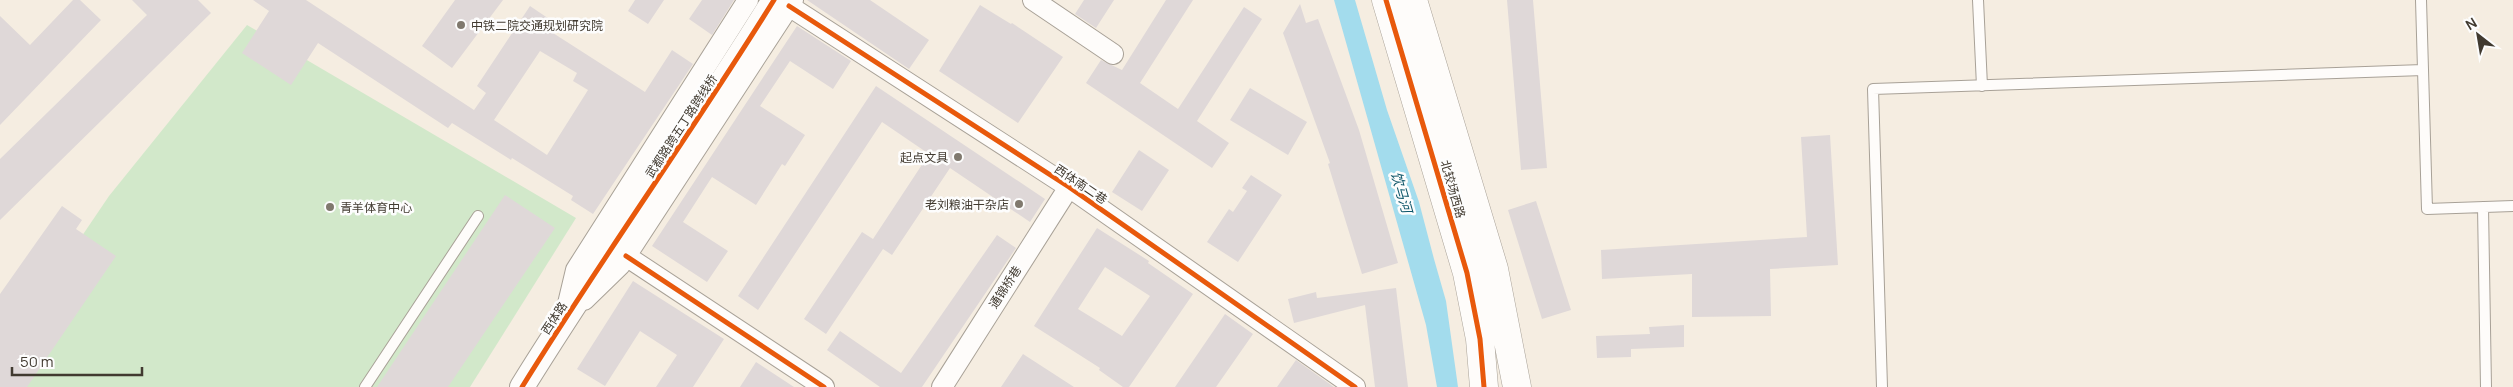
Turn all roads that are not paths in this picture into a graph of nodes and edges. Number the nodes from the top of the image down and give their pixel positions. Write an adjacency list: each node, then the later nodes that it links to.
1 (748, 0): 16 (street, 西体路)
2 (1033, 0): 8 (street)
3 (1386, 0): 18 (main road, 北较场西路)
4 (1413, 0): 17 (main road, 北较场西路)
5 (1978, 0): 10 (lane)
6 (2421, 0): 9 (lane)
7 (785, 2): 11 (street, 西体南二巷); 15 (street, 武都路跨五丁路跨线桥)
8 (1113, 54)
9 (2423, 70): 10 (lane); 13 (lane)
10 (1982, 86): 26 (lane)
11 (1069, 187): 22 (street, 通锦桥巷); 23 (street, 西体南二巷)
12 (2513, 206): 13 (lane)
13 (2483, 207): 27 (lane)
14 (478, 216): 19 (lane)
15 (615, 259): 16 (street, 西体路); 21 (street)
16 (565, 319): 20 (street, 西体路)
17 (1509, 355): 24 (main road); 25 (main road, 北较场西路)
18 (1485, 383)
19 (365, 387)
20 (522, 387)
21 (824, 387)
22 (942, 387)
23 (1355, 387)
24 (1510, 387)
25 (1517, 387)
26 (1882, 387)
27 (2486, 387)

